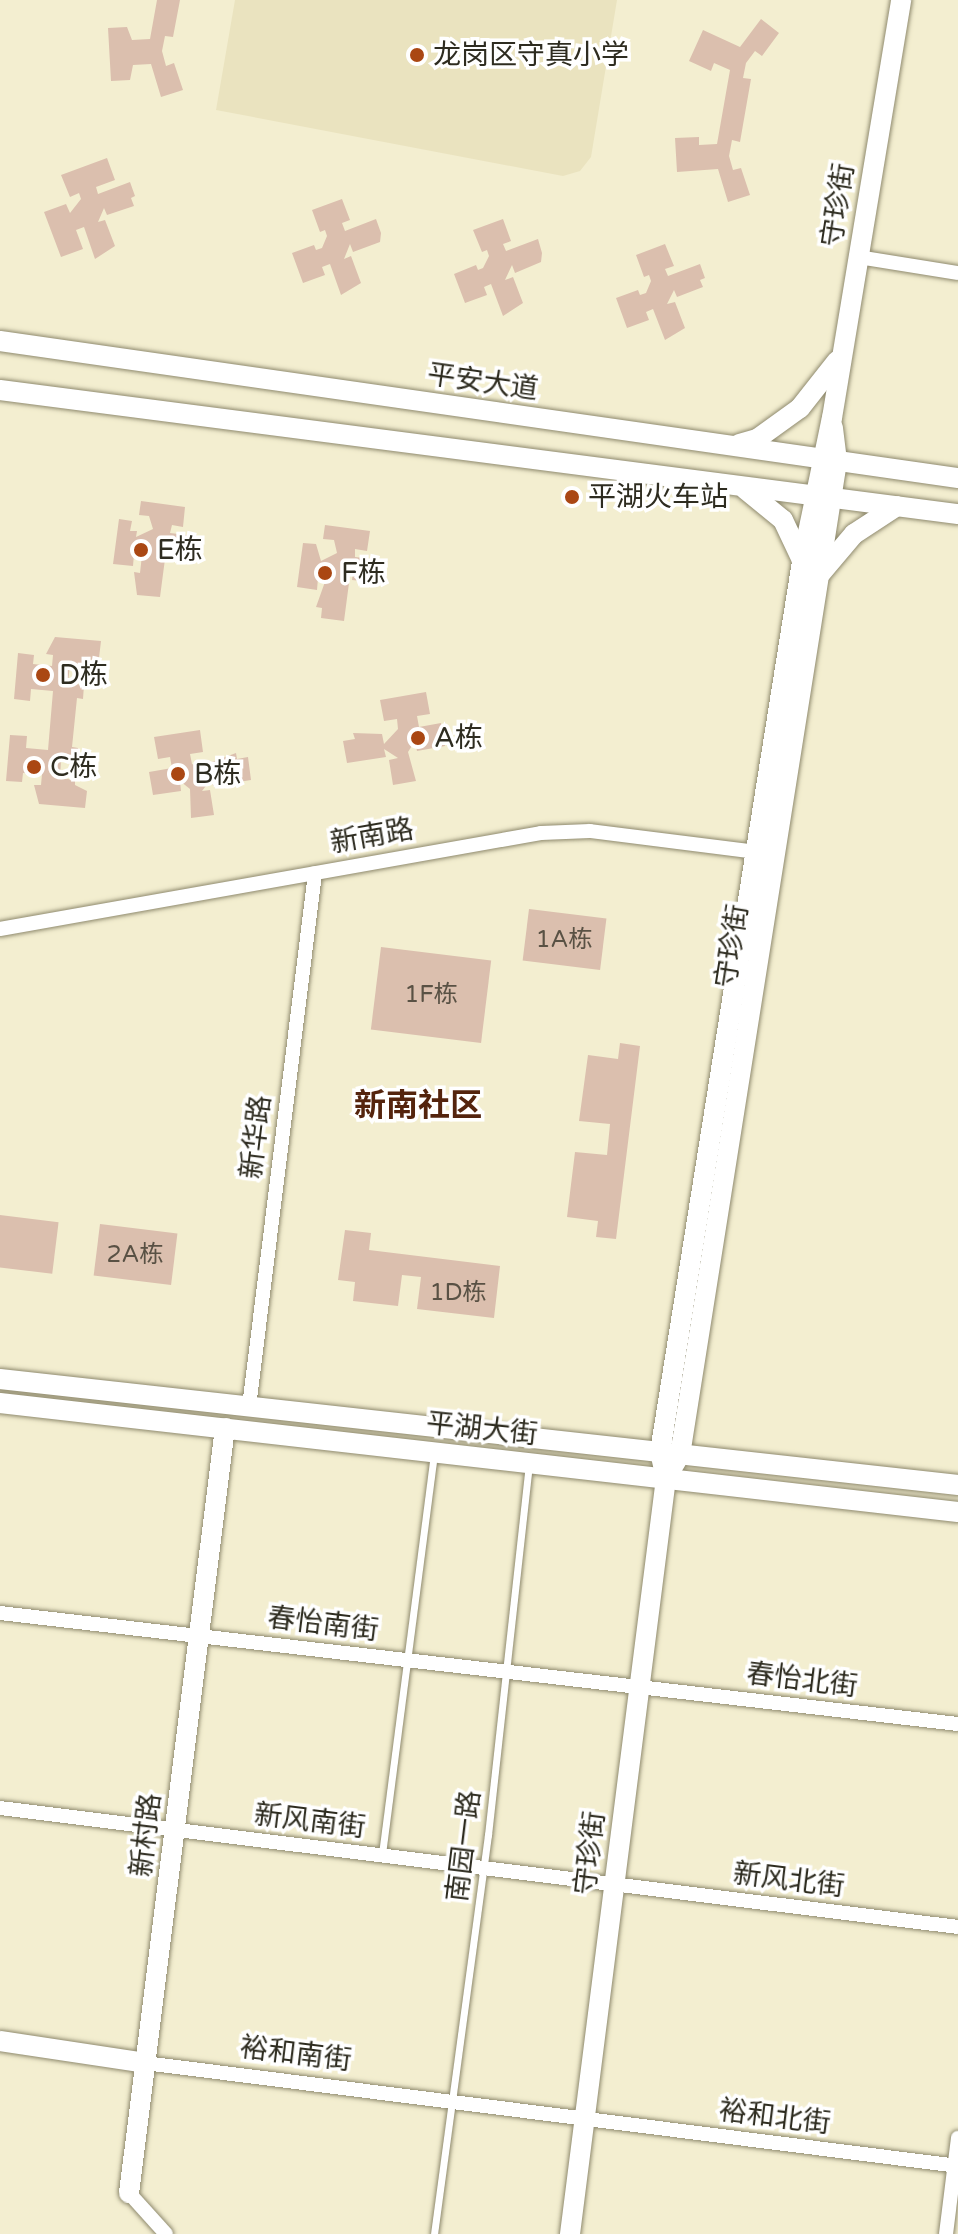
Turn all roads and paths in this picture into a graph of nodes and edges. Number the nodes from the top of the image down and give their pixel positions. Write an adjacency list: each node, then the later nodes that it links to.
1 (901, 0): 2 (street, 守珍街)
2 (858, 257): 3 (street); 5 (street, 守珍街)
3 (958, 273)
4 (0, 341): 7 (street, 平安大道)
5 (843, 350): 7 (street); 8 (street, 守珍街)
6 (0, 390): 10 (street)
7 (734, 446): 8 (street, 平安大道)
8 (828, 459): 9 (street, 平安大道); 11 (street, 守珍街)
9 (958, 478)
10 (738, 486): 11 (street); 14 (street)
11 (822, 496): 12 (street); 14 (street, 守珍街); 15 (street, 守珍街)
12 (897, 506): 13 (street); 15 (street)
13 (958, 514)
14 (802, 561): 16 (street, 守珍街)
15 (817, 580): 24 (street, 守珍街)
16 (756, 852): 17 (street, 新南路); 24 (street, 守珍街)
17 (315, 873): 18 (street, 新南路); 21 (street, 新华路)
18 (0, 929)
19 (0, 1379): 21 (street, 平湖大街)
20 (0, 1403): 22 (street, 平湖大街)
21 (249, 1407): 24 (street, 平湖大街)
22 (225, 1428): 23 (street, 平湖大街); 30 (street, 新村路)
23 (434, 1452): 25 (street, 平湖大街); 31 (lane)
24 (670, 1454): 26 (street, 守珍街); 27 (street, 平湖大街)
25 (529, 1463): 26 (street, 平湖大街); 32 (lane, 南园一路)
26 (666, 1478): 28 (street, 平湖大街); 33 (street, 守珍街)
27 (958, 1485)
28 (958, 1512)
29 (0, 1613): 30 (street, 春怡南街)
30 (199, 1636): 31 (street, 春怡南街); 36 (street, 新村路)
31 (407, 1660): 32 (street, 春怡南街); 37 (lane)
32 (506, 1671): 33 (street, 春怡南街); 38 (lane, 南园一路)
33 (639, 1687): 34 (street, 春怡北街); 39 (street, 守珍街)
34 (958, 1724)
35 (0, 1808): 36 (street, 新风南街)
36 (175, 1830): 37 (street, 新风南街); 42 (street, 新村路)
37 (382, 1856): 38 (street, 新风南街)
38 (484, 1868): 39 (street, 新风南街); 43 (lane, 南园一路)
39 (614, 1885): 40 (street, 新风北街); 44 (street, 守珍街)
40 (958, 1927)
41 (0, 2041): 42 (street, 裕和南街)
42 (145, 2063): 43 (street, 裕和南街); 47 (street, 新村路)
43 (452, 2102): 44 (street, 裕和南街); 49 (lane, 南园一路)
44 (585, 2119): 46 (street, 裕和北街); 50 (street, 守珍街)
45 (958, 2138): 46 (street)
46 (956, 2166): 51 (street)
47 (129, 2193): 48 (street, 新村路)
48 (166, 2234)
49 (434, 2234)
50 (570, 2234)
51 (946, 2234)

